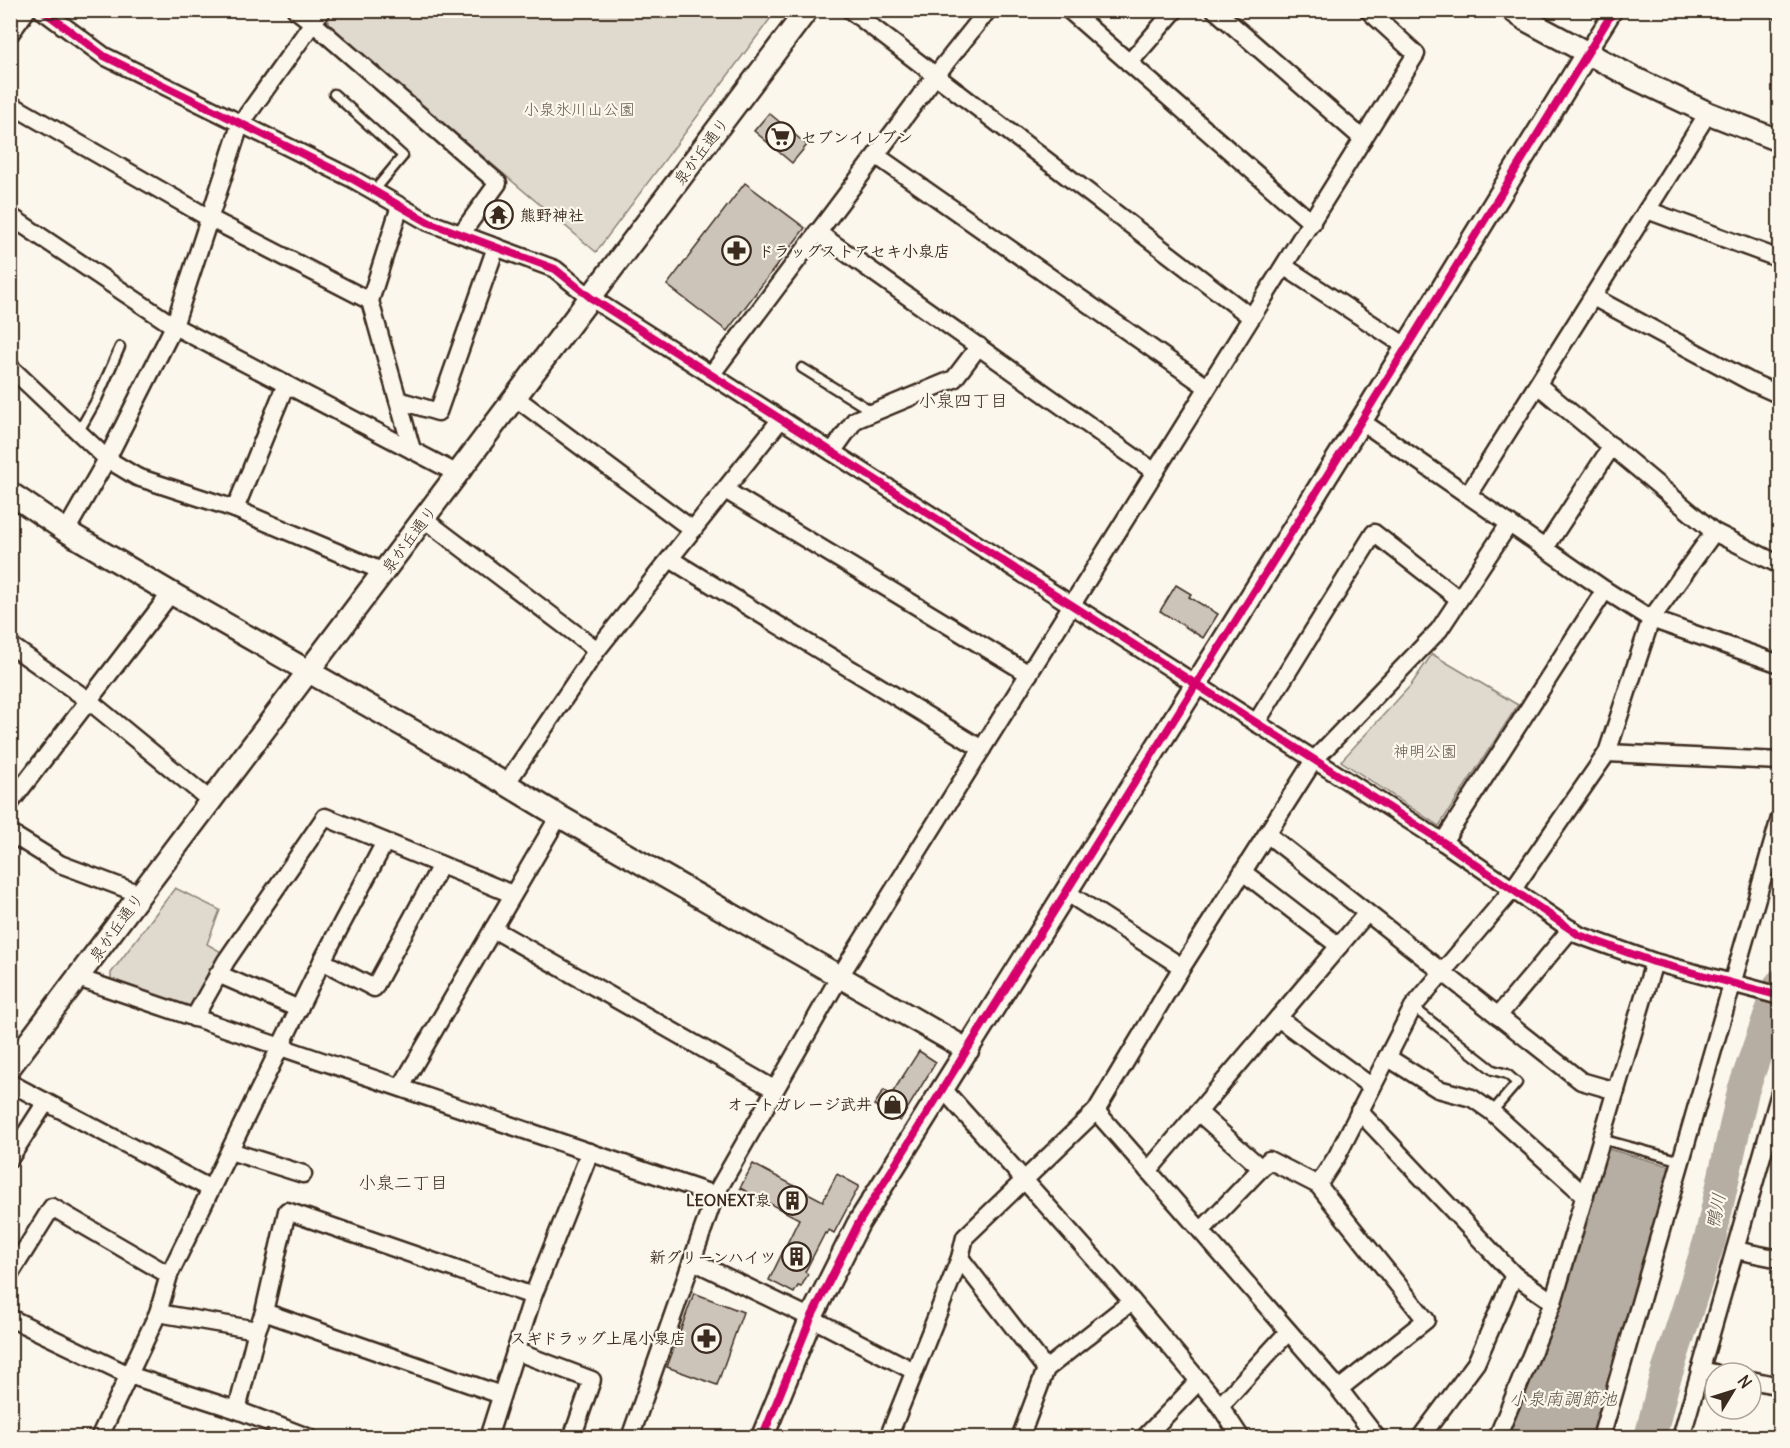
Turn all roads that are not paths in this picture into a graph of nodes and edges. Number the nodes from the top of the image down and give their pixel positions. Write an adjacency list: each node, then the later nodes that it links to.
1 (27, 10): 14 (street)
2 (42, 10): 21 (street)
3 (296, 10): 13 (street)
4 (807, 10): 37 (street, 泉が丘通り)
5 (850, 10): 17 (street)
6 (988, 10): 17 (street)
7 (1069, 10): 16 (street)
8 (1175, 10): 16 (street)
9 (1215, 10): 22 (street)
10 (1368, 10): 22 (street)
11 (1512, 10): 15 (street)
12 (1614, 10): 15 (street)
13 (318, 17): 21 (street); 32 (street)
14 (10, 34)
15 (1587, 53): 20 (street); 43 (street)
16 (1129, 63): 30 (street)
17 (936, 75): 24 (street); 39 (street)
18 (334, 94): 25 (lane)
19 (10, 104): 29 (street)
20 (1708, 113): 23 (street); 27 (street)
21 (240, 125): 25 (street); 29 (street)
22 (1364, 139): 30 (street)
23 (1779, 141)
24 (877, 156): 31 (street); 49 (street)
25 (374, 191): 26 (street)
26 (400, 206): 32 (street); 38 (street)
27 (1647, 210): 34 (street); 36 (street)
28 (10, 216): 40 (street)
29 (209, 218): 38 (street); 40 (street)
30 (1312, 223): 35 (street)
31 (817, 232): 41 (street); 46 (street)
32 (461, 234): 33 (street)
33 (496, 247): 37 (street); 52 (street)
34 (1779, 259)
35 (1285, 267): 39 (street); 43 (street)
36 (1593, 297): 48 (street); 50 (street)
37 (591, 298): 46 (street); 51 (street, 泉が丘通り)
38 (370, 301): 52 (street)
39 (1251, 317): 49 (street)
40 (174, 326): 47 (street); 60 (street)
41 (979, 346): 53 (street); 61 (street)
42 (120, 347): 56 (lane)
43 (1407, 347): 55 (street)
44 (10, 367): 56 (street)
45 (802, 368): 53 (lane)
46 (711, 375): 54 (street)
47 (286, 384): 58 (street); 66 (street)
48 (1538, 385): 57 (street); 65 (street)
49 (1208, 387): 61 (street)
50 (1779, 395)
51 (516, 398): 62 (street, 泉が丘通り); 69 (street)
52 (398, 400): 58 (street)
53 (874, 413): 59 (street)
54 (781, 419): 59 (street); 63 (street)
55 (1361, 421): 65 (street); 86 (street)
56 (79, 431): 60 (street)
57 (1612, 446): 71 (street); 72 (street)
58 (412, 450): 62 (street)
59 (832, 452): 79 (street)
60 (107, 459): 66 (street); 70 (street)
61 (1155, 472): 79 (street)
62 (458, 474): 67 (street, 泉が丘通り)
63 (725, 490): 69 (street); 85 (street)
64 (10, 493): 70 (street)
65 (1468, 495): 68 (street)
66 (235, 509): 75 (street)
67 (424, 519): 75 (street, 泉が丘通り); 82 (street)
68 (1509, 524): 72 (street); 78 (street)
69 (693, 530): 73 (street)
70 (66, 531): 77 (street)
71 (1714, 532): 74 (street); 80 (street)
72 (1545, 548): 76 (street)
73 (670, 559): 82 (street); 89 (street)
74 (1779, 565)
75 (384, 572): 84 (street, 泉が丘通り)
76 (1605, 590): 80 (street); 101 (street)
77 (171, 593): 84 (street); 87 (street)
78 (1459, 599): 88 (street); 91 (street)
79 (1072, 604): 85 (street); 86 (street)
80 (1652, 619): 83 (street); 90 (street)
81 (10, 645): 87 (street)
82 (597, 650): 93 (street)
83 (1779, 664)
84 (309, 672): 93 (street); 94 (street, 泉が丘通り)
85 (1029, 674): 89 (street)
86 (1197, 685): 88 (street); 105 (street)
87 (88, 700): 94 (street); 95 (street)
88 (1256, 723): 91 (street)
89 (982, 749): 117 (street)
90 (1607, 753): 92 (street); 104 (street)
91 (1314, 760): 98 (street); 101 (street)
92 (1779, 761)
93 (506, 783): 96 (street)
94 (211, 801): 106 (street, 泉が丘通り)
95 (10, 803)
96 (559, 816): 107 (street); 117 (street)
97 (1779, 818): 119 (street)
98 (1267, 834): 103 (street); 108 (street)
99 (12, 836): 106 (street)
100 (385, 842): 102 (street); 112 (street); 116 (street)
101 (1443, 842): 104 (street)
102 (441, 865): 107 (street); 112 (street)
103 (1243, 872): 111 (street); 114 (street)
104 (1513, 889): 110 (street); 115 (street)
105 (1066, 892): 114 (street); 127 (street)
106 (140, 894): 118 (street, 泉が丘通り)
107 (512, 894): 109 (street)
108 (1367, 913): 111 (street); 115 (street)
109 (493, 929): 132 (street); 133 (street)
110 (1571, 929): 113 (street); 123 (street)
111 (1339, 946): 125 (street)
112 (322, 961): 122 (street)
113 (1654, 962): 119 (street); 135 (street)
114 (1182, 967): 138 (street)
115 (1443, 972): 121 (street); 123 (street)
116 (218, 974): 122 (street); 124 (street)
117 (840, 976): 127 (street); 133 (street)
118 (78, 978): 124 (street); 129 (street, 泉が丘通り)
119 (1734, 982): 120 (street); 147 (street)
120 (1779, 996)
121 (1413, 1007): 128 (street); 141 (lane)
122 (299, 1009): 126 (street)
123 (1498, 1016): 135 (street)
124 (194, 1018): 126 (street)
125 (1278, 1018): 131 (street); 140 (street)
126 (282, 1046): 132 (street); 144 (street)
127 (968, 1050): 134 (street)
128 (1387, 1057): 131 (street); 141 (street)
129 (10, 1067)
130 (10, 1083): 137 (street)
131 (1372, 1086): 139 (street)
132 (401, 1087): 145 (street)
133 (774, 1089): 154 (street)
134 (944, 1089): 151 (street); 171 (street)
135 (1616, 1091): 143 (street)
136 (1779, 1093): 142 (street)
137 (46, 1102): 146 (street); 153 (street)
138 (1096, 1111): 149 (street); 151 (street)
139 (1359, 1111): 152 (street); 164 (street)
140 (1198, 1112): 148 (street); 149 (street)
141 (1492, 1112): 155 (street)
142 (1774, 1132): 158 (street)
143 (1601, 1139): 147 (lane); 155 (street)
144 (230, 1151): 150 (street); 153 (street)
145 (590, 1152): 154 (street); 165 (street)
146 (10, 1158)
147 (1682, 1161): 200 (street)
148 (1261, 1168): 152 (street); 156 (street)
149 (1148, 1171): 156 (street)
150 (303, 1174)
151 (1026, 1179): 159 (street); 166 (street)
152 (1318, 1185): 183 (street)
153 (211, 1190): 163 (street)
154 (715, 1195): 161 (street)
155 (1585, 1196): 167 (street)
156 (1201, 1231): 173 (street)
157 (16, 1250): 162 (street); 163 (street)
158 (1735, 1250): 160 (street); 175 (street)
159 (960, 1258): 176 (street); 177 (street)
160 (1779, 1259)
161 (693, 1261): 171 (street); 191 (street)
162 (10, 1274)
163 (169, 1275): 168 (street)
164 (1514, 1275): 167 (street); 198 (street)
165 (533, 1296): 169 (street); 174 (street)
166 (1132, 1301): 176 (street); 179 (street)
167 (1553, 1302): 199 (street)
168 (158, 1312): 172 (street); 178 (street)
169 (264, 1312): 172 (street); 184 (street)
170 (10, 1318): 178 (street)
171 (811, 1318): 177 (street); 192 (street)
172 (257, 1330): 186 (street)
173 (1288, 1332): 183 (street); 185 (street)
174 (515, 1351): 184 (street); 190 (street)
175 (1710, 1361)
176 (1046, 1369): 194 (street)
177 (914, 1371): 193 (street)
178 (129, 1375): 186 (street); 187 (street)
179 (1199, 1381): 185 (street); 195 (street)
180 (1703, 1382): 201 (street)
181 (1763, 1383): 182 (street)
182 (1779, 1386)
183 (1339, 1389): 197 (street)
184 (501, 1395): 189 (street)
185 (1220, 1406): 196 (street)
186 (237, 1410): 188 (street)
187 (99, 1437)
188 (310, 1437)
189 (488, 1437)
190 (572, 1437)
191 (630, 1437)
192 (762, 1437)
193 (888, 1437)
194 (1020, 1437)
195 (1144, 1437)
196 (1241, 1437)
197 (1377, 1437)
198 (1420, 1437)
199 (1497, 1437)
200 (1601, 1437)
201 (1681, 1437)

